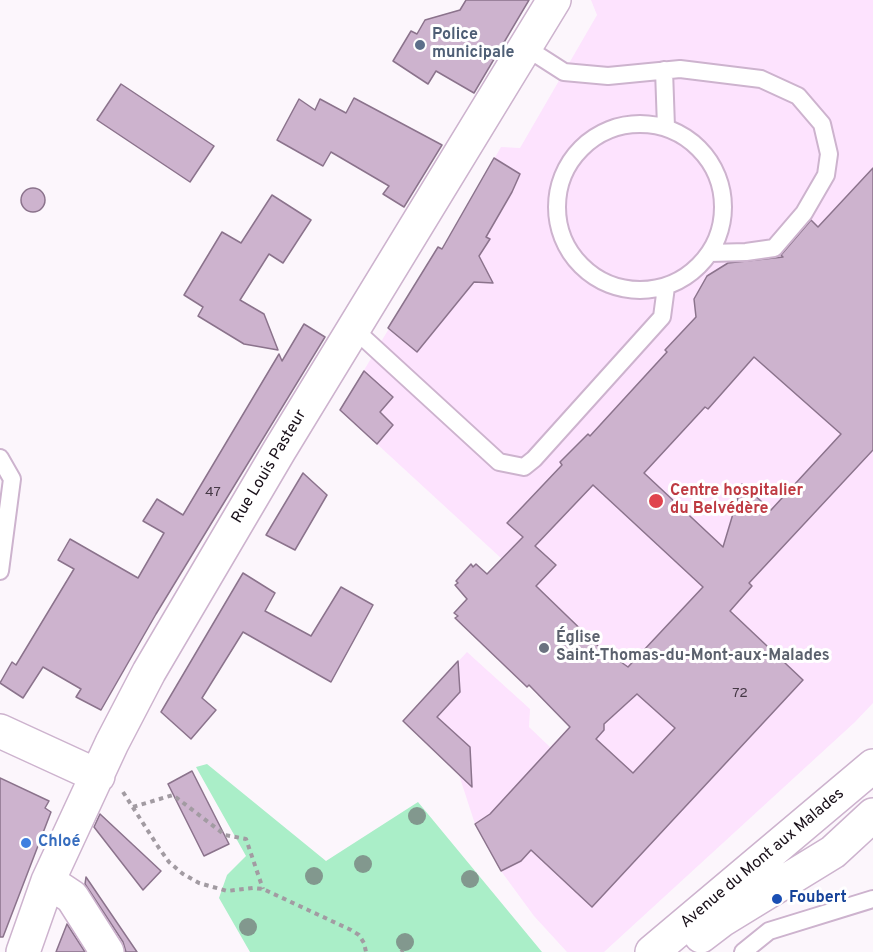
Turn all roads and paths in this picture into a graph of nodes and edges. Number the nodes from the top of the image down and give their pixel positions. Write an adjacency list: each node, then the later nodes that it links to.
1 (554, 0): 2 (street, Rue Louis Pasteur)
2 (525, 47): 3 (lane); 7 (street, Rue Louis Pasteur)
3 (672, 69): 4 (lane); 5 (lane)
4 (666, 127): 5 (lane); 6 (lane)
5 (710, 253): 6 (lane)
6 (666, 287): 7 (lane)
7 (354, 329): 12 (street, Rue Louis Pasteur)
8 (0, 458): 9 (lane)
9 (0, 571)
10 (0, 730): 12 (street)
11 (873, 766): 18 (street, Avenue du Mont aux Malades)
12 (101, 768): 13 (path); 15 (street, Rue Louis Pasteur)
13 (133, 807): 16 (path); 16 (path)
14 (873, 815): 18 (street, Avenue du Mont aux Malades)
15 (48, 881): 19 (street, Rue Louis Pasteur); 20 (street)
16 (263, 889): 21 (path)
17 (873, 899): 22 (lane)
18 (666, 949)
19 (23, 952)
20 (107, 952)
21 (366, 952)
22 (743, 952)

